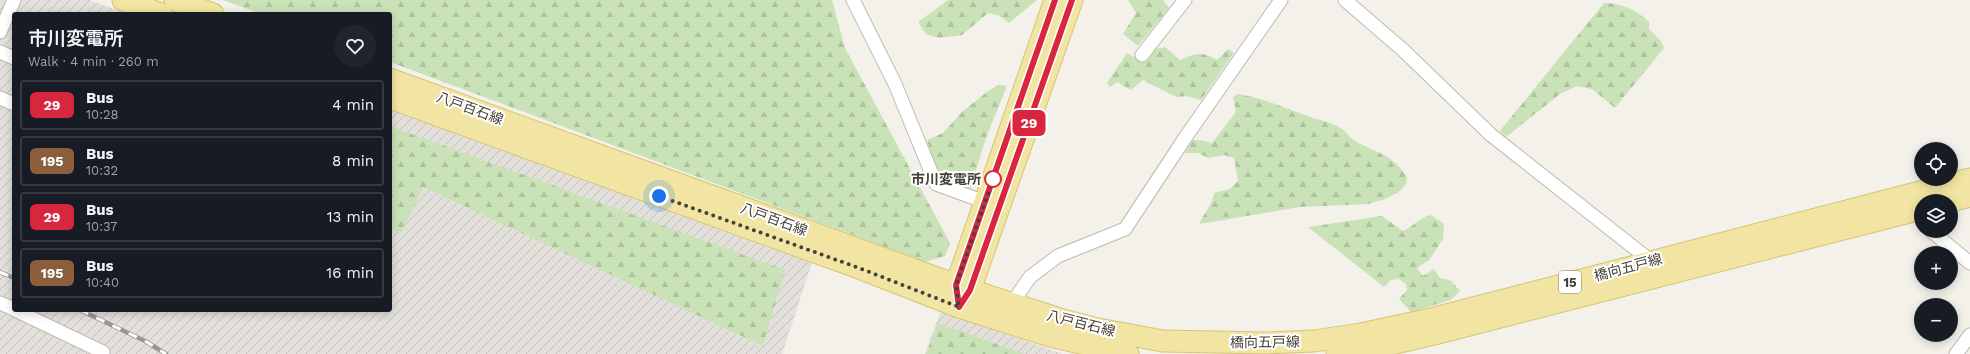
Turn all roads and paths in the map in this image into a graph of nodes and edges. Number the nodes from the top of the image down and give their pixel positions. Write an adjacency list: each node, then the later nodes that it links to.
1 (14, 0): 12 (street)
2 (123, 0): 10 (main road)
3 (175, 0): 11 (main road)
4 (853, 0): 24 (street)
5 (1055, 0): 24 (main road)
6 (1072, 0): 31 (main road)
7 (1185, 0): 14 (street)
8 (1281, 0): 33 (street)
9 (1345, 0): 28 (street)
10 (156, 12)
11 (208, 12)
12 (0, 32)
13 (0, 52): 15 (street)
14 (1142, 55)
15 (12, 57)
16 (392, 80): 31 (main road, 八戸百石線)
17 (0, 98): 19 (street)
18 (392, 99): 31 (main road, 八戸百石線)
19 (12, 103)
20 (1970, 179): 22 (main road, 橋向五戸線 / 15)
21 (1970, 196): 23 (main road)
22 (1892, 199): 25 (street); 28 (main road, 橋向五戸線 / 15)
23 (1958, 199)
24 (985, 202): 31 (main road)
25 (1914, 213)
26 (1914, 216): 30 (main road, 橋向五戸線 / 15)
27 (1940, 238): 29 (street)
28 (1651, 260): 30 (street); 37 (main road, 橋向五戸線 / 15)
29 (1970, 263)
30 (1666, 274): 40 (main road, 橋向五戸線 / 15)
31 (962, 294): 33 (main road, 八戸百石線); 39 (main road, 八戸百石線)
32 (0, 303): 34 (street)
33 (1012, 303): 37 (main road, 八戸百石線)
34 (12, 309)
35 (19, 312): 38 (street)
36 (1970, 336): 41 (street)
37 (1163, 341)
38 (102, 354)
39 (1128, 354)
40 (1337, 354)
41 (1956, 354)

